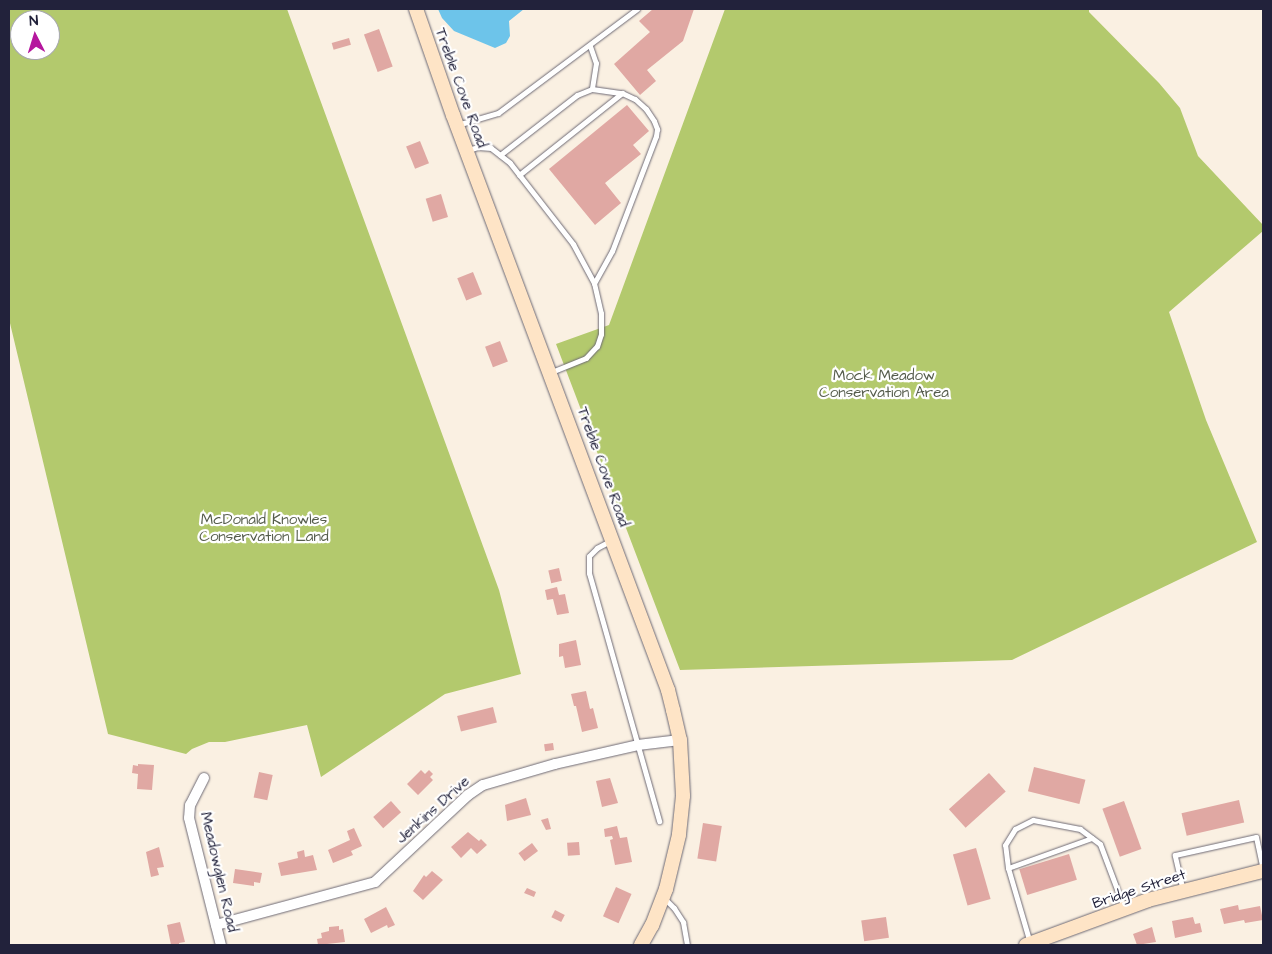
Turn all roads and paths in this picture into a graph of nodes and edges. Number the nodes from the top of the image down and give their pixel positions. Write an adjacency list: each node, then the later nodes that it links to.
1 (416, 9): 6 (main road, Treble Cove Road)
2 (637, 9): 3 (lane)
3 (590, 46): 4 (lane); 6 (lane)
4 (592, 89): 5 (lane); 8 (lane)
5 (622, 93): 9 (lane); 10 (lane)
6 (457, 125): 7 (main road, Treble Cove Road)
7 (466, 150): 8 (lane); 11 (main road, Treble Cove Road)
8 (500, 155): 9 (lane)
9 (519, 175): 10 (lane)
10 (594, 283): 11 (lane)
11 (550, 372): 12 (main road, Treble Cove Road)
12 (612, 540): 13 (main road, Treble Cove Road); 14 (lane)
13 (680, 740): 14 (street, Jenkins Drive); 21 (main road, Treble Cove Road)
14 (638, 745): 16 (lane); 23 (street, Jenkins Drive)
15 (204, 778): 23 (street, Meadowglen Road)
16 (659, 821)
17 (1092, 838): 18 (lane); 18 (lane); 22 (lane)
18 (1008, 868): 24 (lane)
19 (1263, 870): 20 (main road, Bridge Street); 20 (lane)
20 (1183, 891): 22 (main road, Bridge Street)
21 (663, 897): 26 (main road, Treble Cove Road); 27 (lane)
22 (1124, 908): 24 (main road, Bridge Street)
23 (216, 925): 25 (street, Meadowglen Road)
24 (1028, 944)
25 (221, 945)
26 (641, 945)
27 (687, 945)

